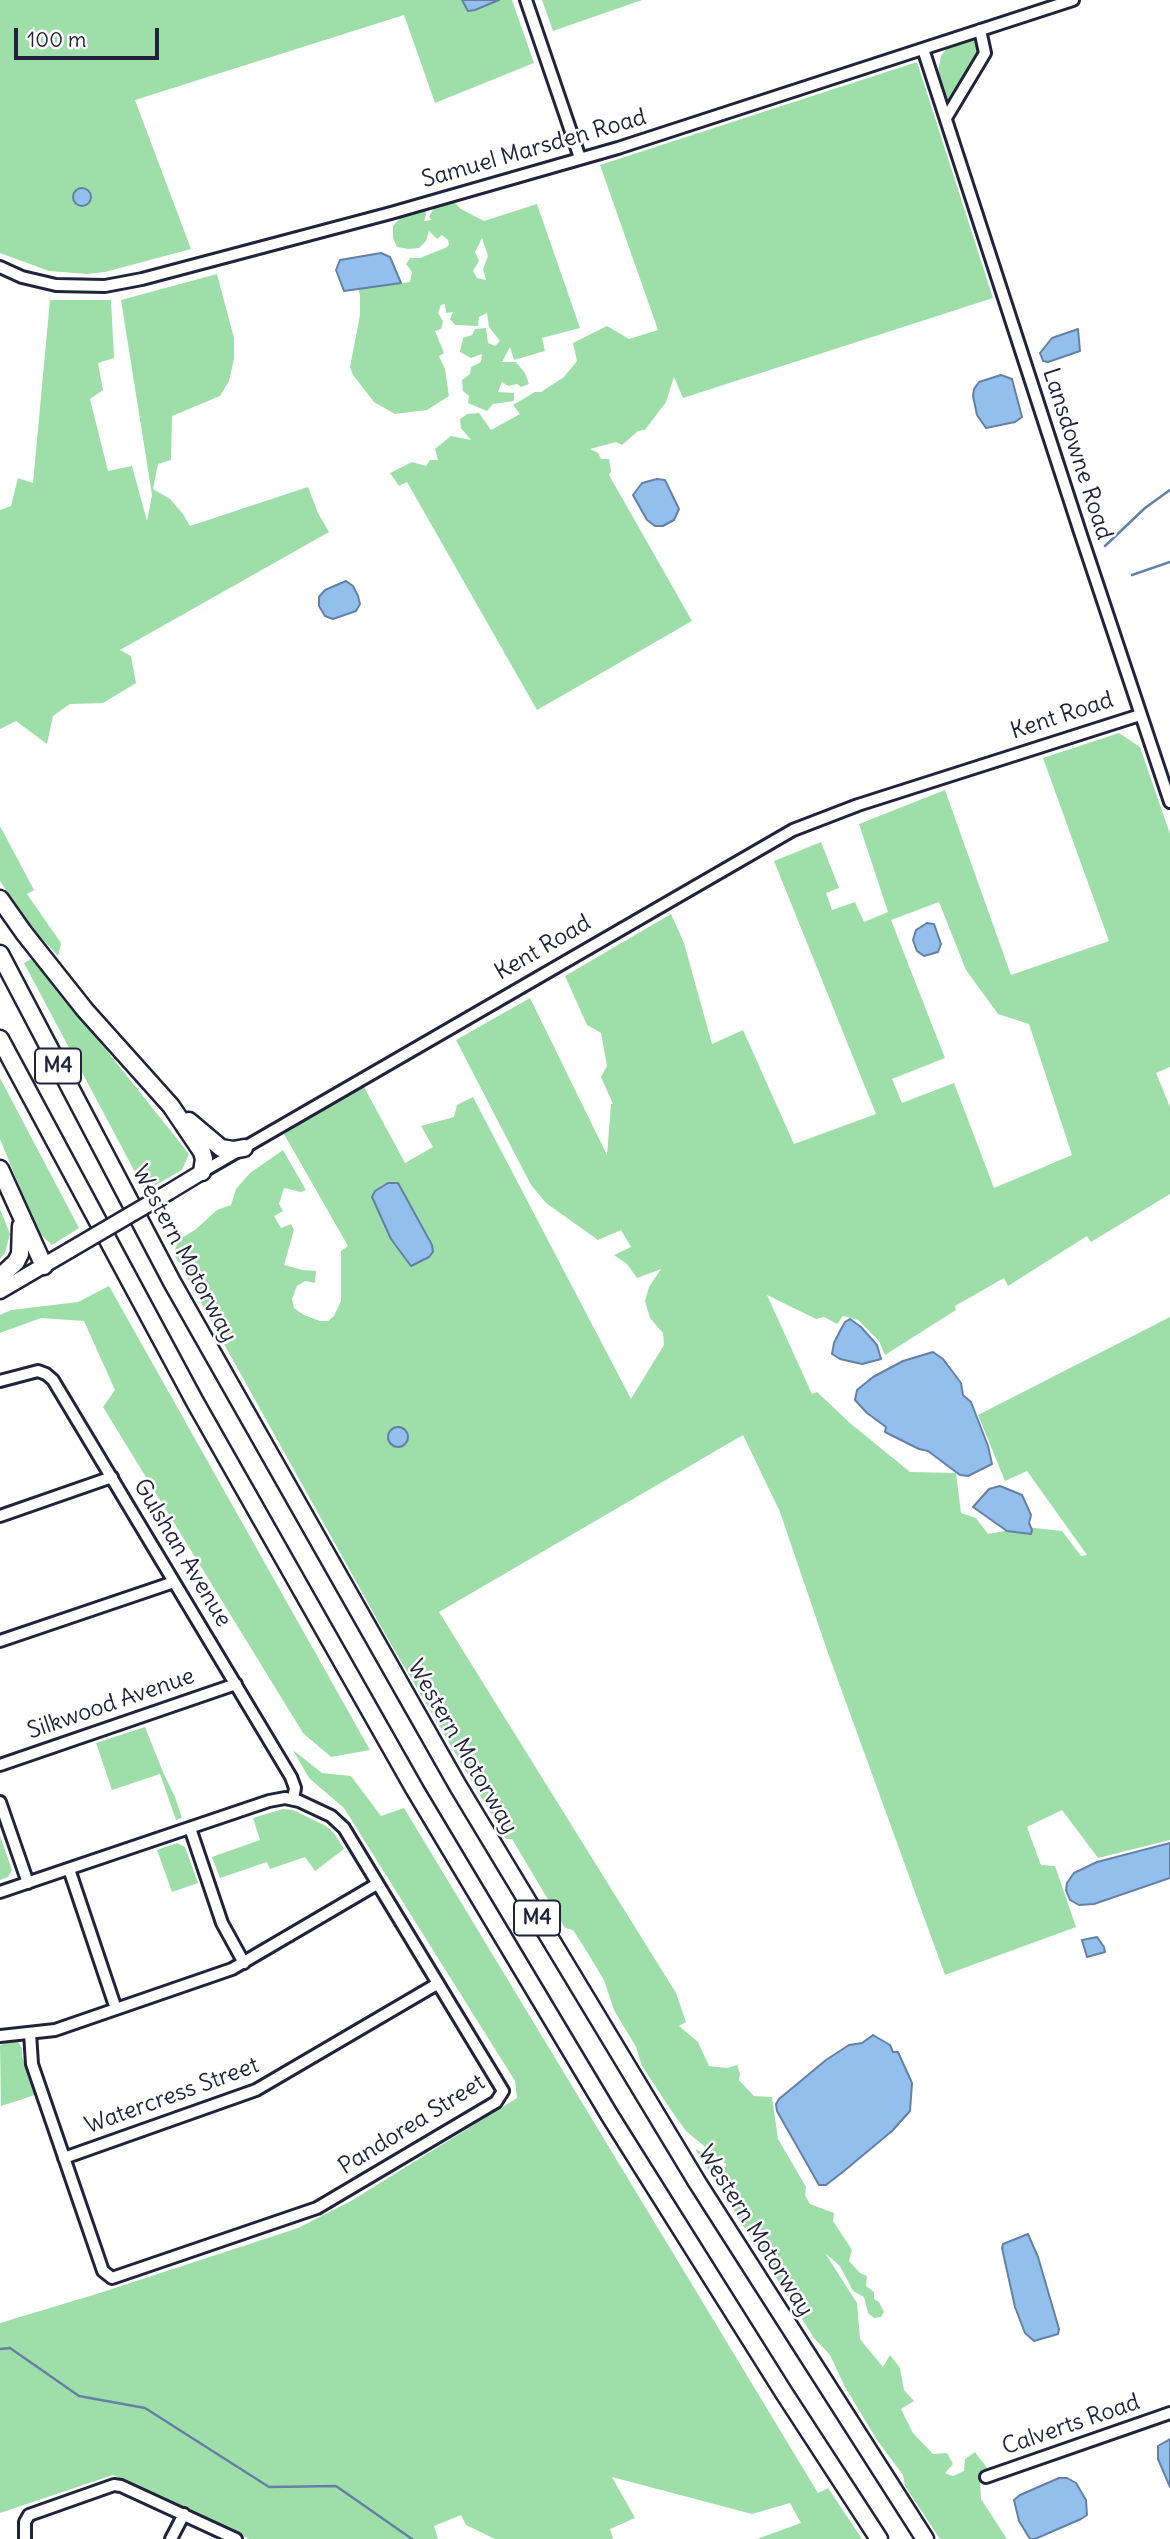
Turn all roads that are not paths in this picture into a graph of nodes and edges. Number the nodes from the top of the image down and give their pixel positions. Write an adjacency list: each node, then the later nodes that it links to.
1 (526, 0): 6 (street)
2 (1073, 0): 3 (street, Samuel Marsden Road)
3 (980, 30): 4 (street, Samuel Marsden Road); 5 (street)
4 (923, 49): 5 (street, Lansdowne Road); 6 (street, Samuel Marsden Road)
5 (946, 118): 8 (street, Lansdowne Road)
6 (580, 158): 7 (street, Samuel Marsden Road)
7 (0, 267)
8 (1140, 715): 9 (street, Lansdowne Road); 14 (street, Kent Road)
9 (1170, 802)
10 (0, 899): 13 (highway)
11 (0, 954): 48 (highway, Western Motorway / M4)
12 (0, 1039): 47 (highway, M4)
13 (171, 1107): 14 (highway); 16 (highway)
14 (244, 1148): 16 (street, Kent Road)
15 (0, 1168): 17 (highway)
16 (202, 1172): 18 (main road, Kent Road, bridge)
17 (17, 1210): 18 (highway); 19 (highway)
18 (44, 1265): 20 (main road, Kent Road)
19 (0, 1277)
20 (0, 1291)
21 (0, 1381): 22 (street, Gulshan Avenue)
22 (112, 1477): 23 (street); 24 (street, Gulshan Avenue)
23 (0, 1516)
24 (174, 1582): 25 (street); 26 (street, Gulshan Avenue)
25 (0, 1641)
26 (236, 1684): 27 (street, Silkwood Avenue); 28 (street, Gulshan Avenue)
27 (0, 1765)
28 (293, 1799): 30 (street); 33 (street, Pandorea Street)
29 (0, 1802): 32 (street)
30 (190, 1828): 31 (street); 35 (street)
31 (69, 1869): 32 (street); 37 (street)
32 (28, 1883): 34 (street)
33 (377, 1884): 35 (street); 36 (street, Pandorea Street)
34 (0, 1892)
35 (244, 1963): 37 (street)
36 (437, 1984): 40 (street, Watercress Street); 40 (street, Pandorea Street)
37 (116, 2009): 38 (street)
38 (30, 2033): 39 (street); 40 (street, Pandorea Street)
39 (0, 2036)
40 (64, 2158)
41 (1170, 2413): 42 (street, Calverts Road)
42 (986, 2477)
43 (184, 2514): 44 (street); 45 (street); 46 (street)
44 (25, 2539)
45 (172, 2539)
46 (236, 2539)
47 (879, 2539)
48 (925, 2539)

